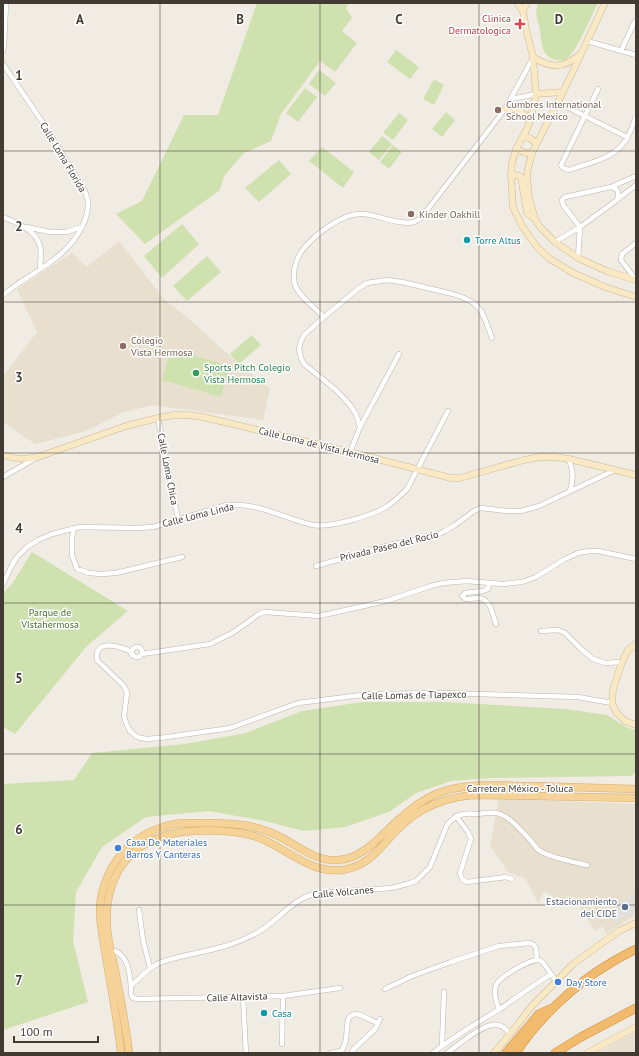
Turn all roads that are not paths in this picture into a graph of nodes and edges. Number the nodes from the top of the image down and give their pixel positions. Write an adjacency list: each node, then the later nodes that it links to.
1 (6, 3): 8 (street)
2 (517, 3): 5 (main road)
3 (527, 3): 5 (main road)
4 (605, 3): 7 (main road)
5 (523, 11): 12 (main road)
6 (636, 21): 9 (street)
7 (586, 41): 9 (street); 10 (main road)
8 (3, 50)
9 (621, 50): 11 (street)
10 (581, 52): 12 (main road); 15 (main road)
11 (636, 55)
12 (533, 57): 16 (main road); 17 (street)
13 (3, 64): 36 (street, Calle Loma Florida)
14 (598, 89): 20 (street)
15 (563, 92): 16 (main road); 18 (main road)
16 (536, 94): 17 (street); 22 (main road)
17 (511, 99): 19 (street)
18 (557, 102): 20 (street); 25 (main road)
19 (505, 109): 22 (main road); 47 (street)
20 (585, 116): 24 (street); 24 (street)
21 (636, 117): 24 (street)
22 (530, 121): 23 (main road)
23 (523, 136): 25 (main road); 26 (main road)
24 (627, 137)
25 (536, 143): 27 (main road)
26 (516, 149): 27 (main road); 28 (main road)
27 (532, 153): 34 (main road)
28 (511, 174): 34 (main road); 46 (main road)
29 (636, 176): 31 (street)
30 (636, 185): 32 (street)
31 (611, 187): 32 (street); 37 (street)
32 (617, 200): 37 (street)
33 (3, 217): 35 (street)
34 (535, 219): 38 (main road)
35 (24, 227): 36 (street); 43 (street)
36 (82, 227): 43 (street, Calle Loma Florida)
37 (580, 227): 38 (street); 42 (street)
38 (555, 242): 42 (main road)
39 (636, 243): 40 (street)
40 (629, 248): 41 (street); 44 (street)
41 (636, 249)
42 (578, 258): 44 (main road)
43 (40, 269): 45 (street, Calle Loma Florida)
44 (636, 280)
45 (3, 295)
46 (636, 296)
47 (324, 316): 48 (street); 52 (street)
48 (492, 338)
49 (399, 354): 52 (street)
50 (448, 411): 57 (street, Calle Loma Linda)
51 (158, 418): 53 (main road, Calle Loma de Vista Hermosa); 55 (main road, Calle Loma de Vista Hermosa); 62 (street, Calle Loma Chica)
52 (360, 428): 53 (street)
53 (350, 452): 57 (main road, Calle Loma de Vista Hermosa)
54 (3, 455): 55 (main road, Calle Loma de Vista Hermosa)
55 (38, 457): 60 (street)
56 (569, 459): 57 (main road, Calle Loma de Vista Hermosa); 58 (main road, Calle Loma de Vista Hermosa); 61 (street)
57 (418, 470): 62 (street, Calle Loma Linda)
58 (615, 470): 59 (main road, Calle Loma de Vista Hermosa); 61 (street, Privada Paseo del Rocío)
59 (636, 475)
60 (3, 477)
61 (570, 490): 66 (street, Privada Paseo del Rocío)
62 (178, 519): 63 (street, Calle Loma Linda)
63 (74, 528): 64 (street); 68 (street, Calle Loma Linda)
64 (182, 557)
65 (636, 559): 67 (street)
66 (316, 566)
67 (488, 583): 69 (street); 72 (street)
68 (3, 584)
69 (496, 624)
70 (541, 631): 74 (street)
71 (636, 644): 74 (main road)
72 (142, 654): 73 (street); 73 (street)
73 (132, 655): 75 (street, Calle Lomas de Tlapexco)
74 (622, 662): 75 (main road)
75 (612, 703): 76 (main road)
76 (636, 725)
77 (636, 789): 104 (main road, Carretera México - Toluca)
78 (636, 798): 85 (main road, Carretera México - Toluca)
79 (456, 816): 80 (street); 81 (street); 87 (street, Calle Volcanes)
80 (587, 865)
81 (512, 879)
82 (139, 910): 87 (street)
83 (636, 922): 89 (main road)
84 (636, 949): 96 (highway)
85 (111, 950): 90 (street); 105 (main road, Carretera México - Toluca)
86 (537, 960): 88 (street); 92 (street); 98 (street)
87 (150, 968): 90 (street, Calle Volcanes)
88 (551, 974): 89 (street); 98 (street)
89 (556, 981): 100 (main road)
90 (131, 986): 95 (street, Calle Altavista)
91 (340, 988): 94 (street, Calle Altavista)
92 (385, 989)
93 (444, 992): 103 (street)
94 (283, 996): 95 (street, Calle Altavista); 102 (street)
95 (243, 997): 106 (street)
96 (553, 1008): 101 (highway); 114 (highway)
97 (636, 1008): 115 (highway)
98 (499, 1009): 103 (street)
99 (636, 1027): 116 (main road)
100 (510, 1034): 110 (street); 111 (main road)
101 (517, 1040): 112 (highway); 113 (highway)
102 (282, 1044)
103 (442, 1045): 109 (street)
104 (121, 1053)
105 (129, 1053)
106 (246, 1053)
107 (330, 1053): 108 (street)
108 (352, 1053)
109 (433, 1053)
110 (448, 1053)
111 (494, 1053)
112 (506, 1053)
113 (510, 1053)
114 (516, 1053)
115 (555, 1053)
116 (587, 1053)

